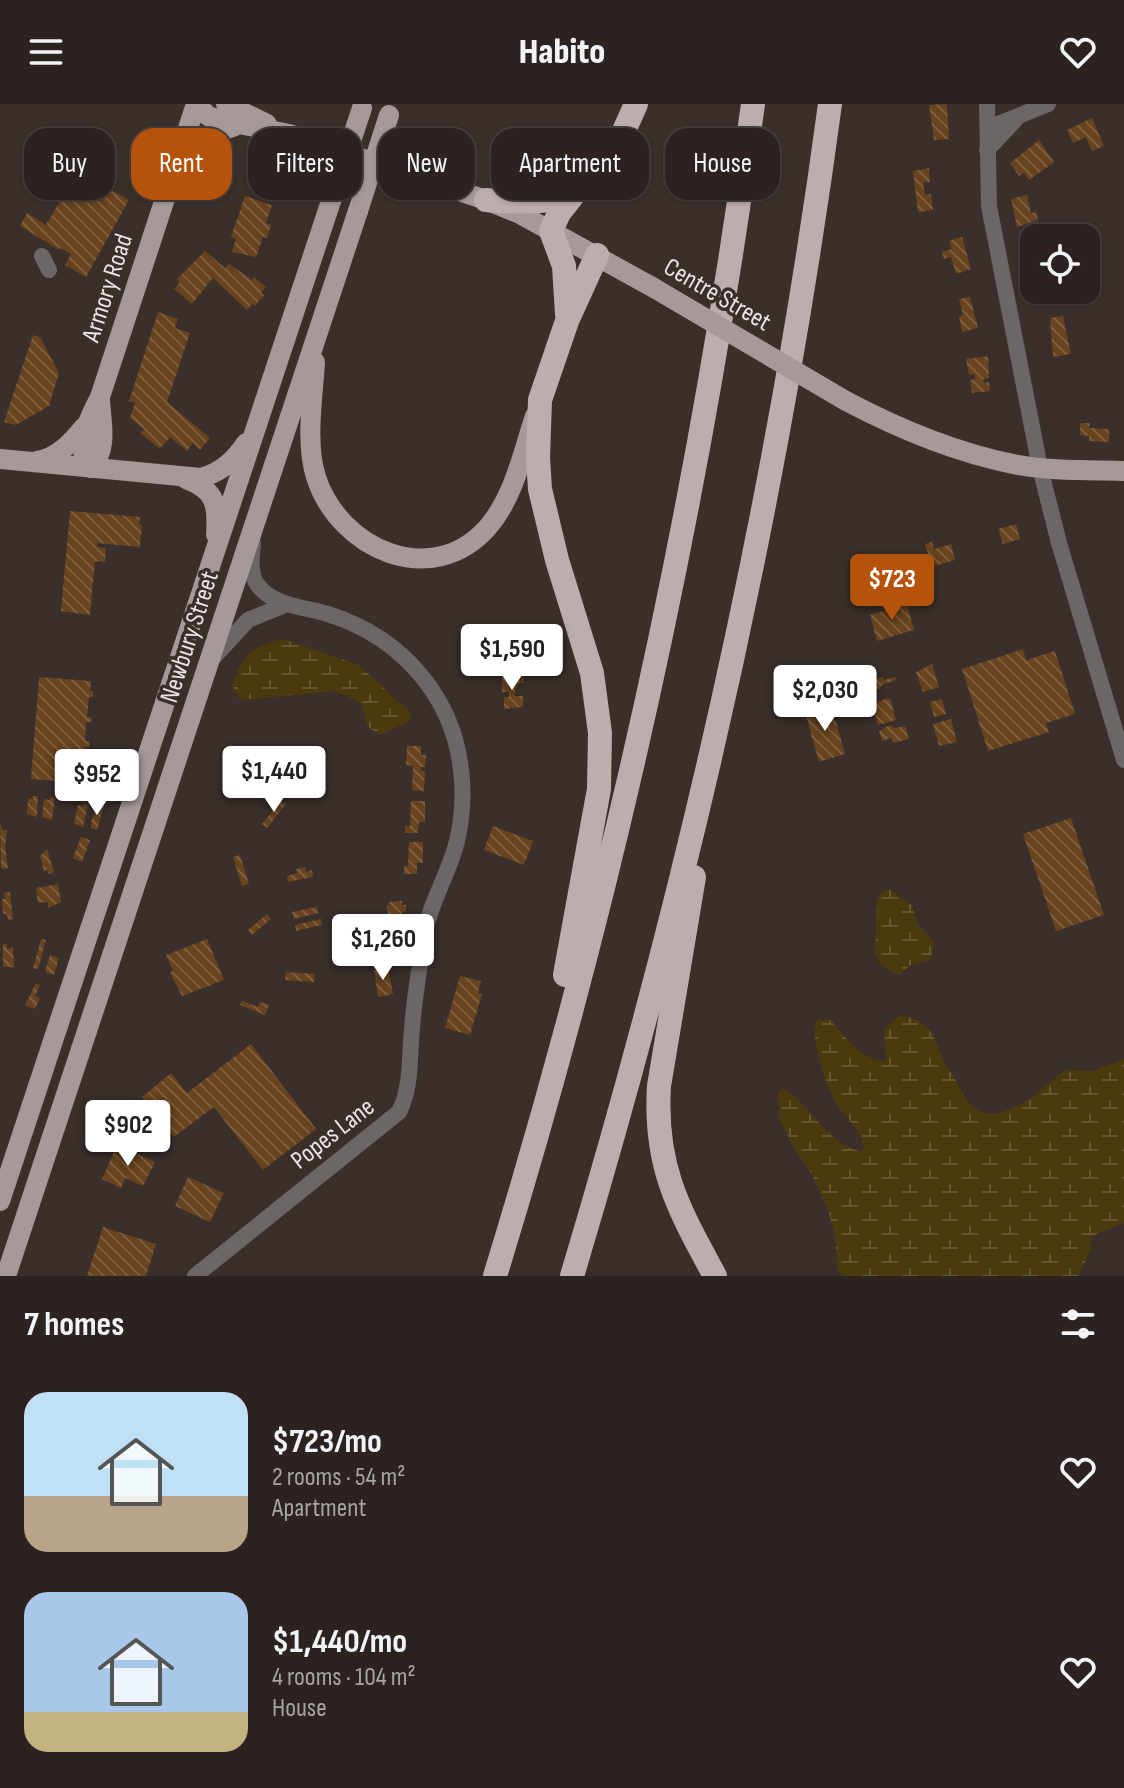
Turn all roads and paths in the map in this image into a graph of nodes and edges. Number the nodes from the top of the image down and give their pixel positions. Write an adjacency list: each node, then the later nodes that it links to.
1 (196, 104): 8 (main road, Centre Street); 11 (main road, Armory Road)
2 (636, 104): 13 (highway)
3 (753, 104): 40 (highway)
4 (830, 104): 39 (highway)
5 (987, 104): 14 (street)
6 (1048, 104): 10 (street)
7 (362, 106): 25 (main road, Newbury Street, bridge)
8 (234, 110): 12 (main road); 17 (main road, Centre Street)
9 (391, 110): 23 (main road, Newbury Street, bridge)
10 (1017, 118): 14 (street); 15 (street)
11 (188, 128)
12 (212, 128)
13 (625, 128)
14 (988, 128): 15 (street)
15 (987, 150): 30 (street)
16 (164, 200): 26 (main road, Armory Road)
17 (486, 200): 18 (highway); 20 (main road, Centre Street)
18 (554, 200)
19 (569, 200): 20 (highway)
20 (551, 231): 21 (main road, Centre Street); 22 (highway)
21 (597, 255): 22 (highway); 30 (main road, Centre Street, bridge)
22 (567, 321): 24 (highway)
23 (317, 334): 24 (main road); 34 (main road, Newbury Street)
24 (540, 400): 40 (highway)
25 (257, 426): 33 (main road); 35 (main road, Newbury Street)
26 (93, 429): 28 (main road); 29 (main road, Armory Road); 32 (main road)
27 (0, 459): 28 (main road)
28 (28, 461): 29 (main road)
29 (90, 468): 32 (main road)
30 (1040, 468): 31 (main road, Centre Street); 38 (street)
31 (1124, 471)
32 (155, 474): 33 (main road)
33 (182, 477): 35 (main road)
34 (253, 529): 36 (street, Popes Lane); 37 (main road, Newbury Street)
35 (212, 563): 41 (main road, Newbury Street)
36 (287, 604): 37 (street); 43 (street, Popes Lane)
37 (209, 663): 42 (main road, Newbury Street)
38 (1124, 760)
39 (706, 775): 45 (highway); 46 (highway)
40 (539, 1127): 44 (highway)
41 (0, 1201)
42 (6, 1276)
43 (195, 1276)
44 (495, 1276)
45 (572, 1276)
46 (715, 1276)

